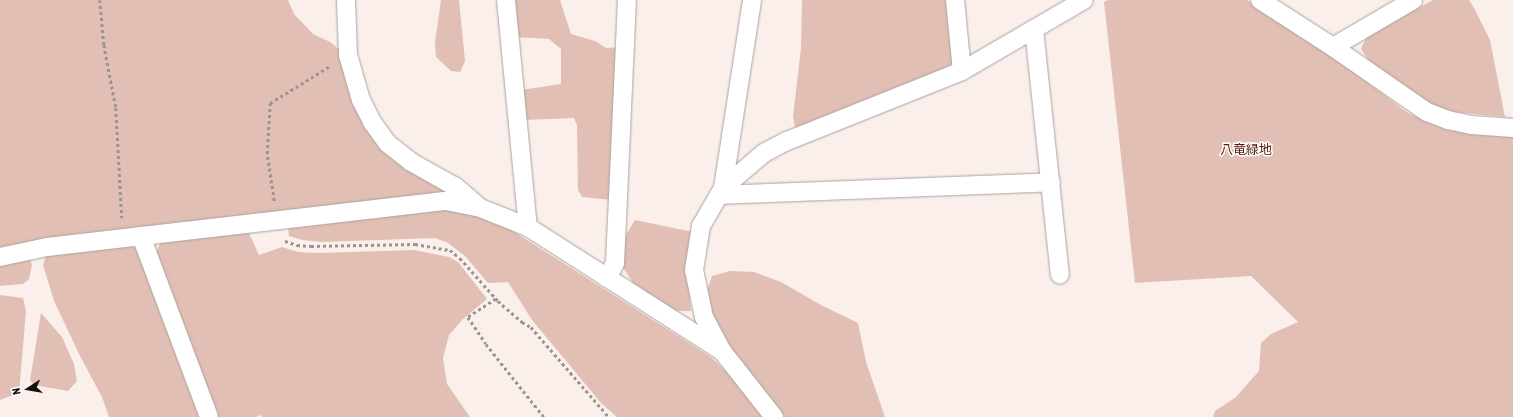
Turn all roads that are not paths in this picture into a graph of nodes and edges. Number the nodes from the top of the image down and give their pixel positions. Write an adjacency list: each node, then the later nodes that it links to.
1 (346, 0): 15 (street)
2 (506, 0): 16 (street)
3 (627, 0): 20 (street)
4 (752, 0): 14 (street)
5 (955, 0): 11 (street)
6 (1084, 0): 9 (street)
7 (1260, 0): 10 (street)
8 (1413, 0): 10 (street)
9 (1034, 29): 11 (street); 13 (street)
10 (1333, 47): 12 (street)
11 (962, 71): 14 (street)
12 (1513, 128)
13 (1050, 182): 14 (street); 19 (street)
14 (721, 192): 21 (street)
15 (478, 207): 16 (street); 17 (street)
16 (528, 227): 20 (street)
17 (132, 237): 18 (street); 22 (street)
18 (0, 257)
19 (1060, 275)
20 (607, 278): 21 (street)
21 (722, 351): 23 (street)
22 (209, 417)
23 (774, 417)

